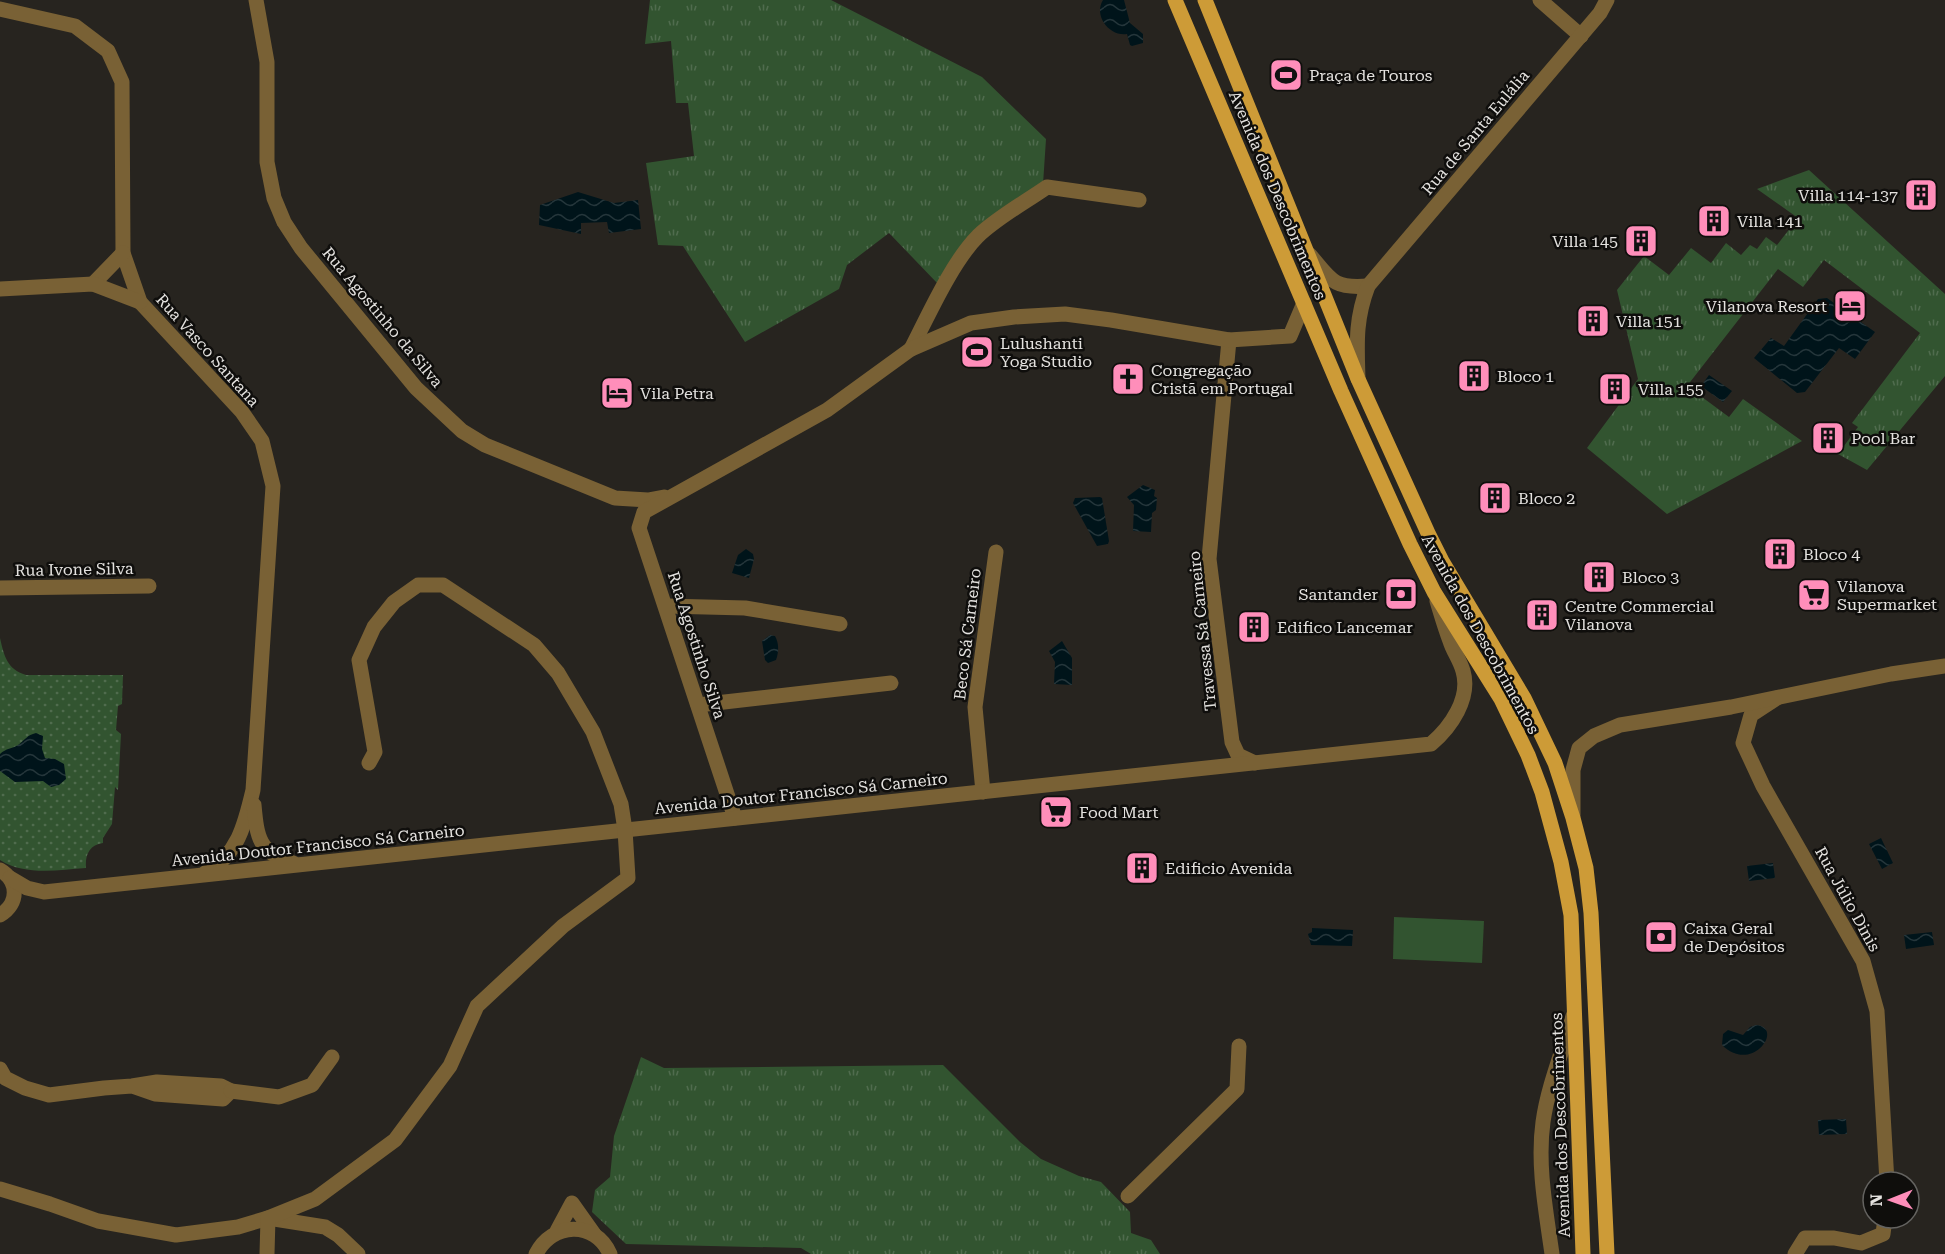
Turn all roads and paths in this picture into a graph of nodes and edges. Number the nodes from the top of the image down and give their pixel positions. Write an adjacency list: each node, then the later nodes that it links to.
1 (256, 0): 19 (street, Rua Agostinho da Silva)
2 (1174, 0): 15 (main road, Avenida dos Descobrimentos)
3 (1540, 0): 7 (street)
4 (1607, 0): 7 (street, Rua de Santa Eulália)
5 (1210, 3): 10 (main road, Avenida dos Descobrimentos)
6 (0, 9): 9 (street, Rua Vasco Santana)
7 (1581, 36): 12 (street, Rua de Santa Eulália)
8 (1139, 200): 17 (street)
9 (123, 253): 11 (street); 14 (street, Rua Vasco Santana)
10 (1309, 254): 12 (street); 18 (main road, Avenida dos Descobrimentos)
11 (93, 284): 13 (street); 14 (street)
12 (1368, 286): 18 (street)
13 (0, 289)
14 (140, 303): 32 (street, Rua Vasco Santana)
15 (1304, 303): 16 (street); 23 (main road, Avenida dos Descobrimentos)
16 (1229, 340): 17 (street); 31 (street, Travessa Sá Carneiro)
17 (911, 349): 19 (street, Rua Agostinho Silva)
18 (1358, 379): 35 (main road, Avenida dos Descobrimentos)
19 (670, 496): 24 (street, Rua Agostinho Silva)
20 (996, 552): 33 (street, Beco Sá Carneiro)
21 (149, 586): 22 (street, Rua Ivone Silva)
22 (0, 588)
23 (1434, 592): 31 (street, Avenida Doutor Francisco Sá Carneiro); 41 (main road, Avenida dos Descobrimentos)
24 (666, 606): 25 (street); 29 (street, Rua Agostinho Silva)
25 (840, 624)
26 (1945, 666): 28 (street)
27 (891, 683): 29 (street)
28 (1777, 698): 35 (street); 45 (street, Rua Júlio Dinis)
29 (698, 705): 34 (street, Rua Agostinho Silva)
30 (369, 763): 36 (street)
31 (1255, 764): 33 (street, Avenida Doutor Francisco Sá Carneiro)
32 (253, 790): 37 (street, Rua Vasco Santana); 39 (street, Rua Vasco Santana)
33 (983, 792): 34 (street, Avenida Doutor Francisco Sá Carneiro)
34 (735, 818): 36 (street, Avenida Doutor Francisco Sá Carneiro)
35 (1573, 818): 59 (main road, Avenida dos Descobrimentos)
36 (625, 830): 37 (street, Avenida Doutor Francisco Sá Carneiro); 48 (street)
37 (299, 865): 39 (street, Avenida Doutor Francisco Sá Carneiro)
38 (5, 874): 39 (street, Avenida Doutor Francisco Sá Carneiro); 40 (street)
39 (203, 875)
40 (0, 915)
41 (1574, 1016): 57 (street); 58 (main road, Avenida dos Descobrimentos)
42 (1239, 1046): 47 (street)
43 (332, 1057): 44 (street)
44 (0, 1069)
45 (1886, 1170)
46 (0, 1189): 48 (street)
47 (1128, 1196)
48 (268, 1218): 54 (street); 55 (street)
49 (1884, 1230): 60 (street)
50 (557, 1231): 51 (street); 51 (street); 52 (street)
51 (594, 1234): 53 (street)
52 (540, 1248): 56 (street)
53 (611, 1251)
54 (267, 1254)
55 (358, 1254)
56 (528, 1254)
57 (1552, 1254)
58 (1583, 1254)
59 (1607, 1254)
60 (1795, 1254)

